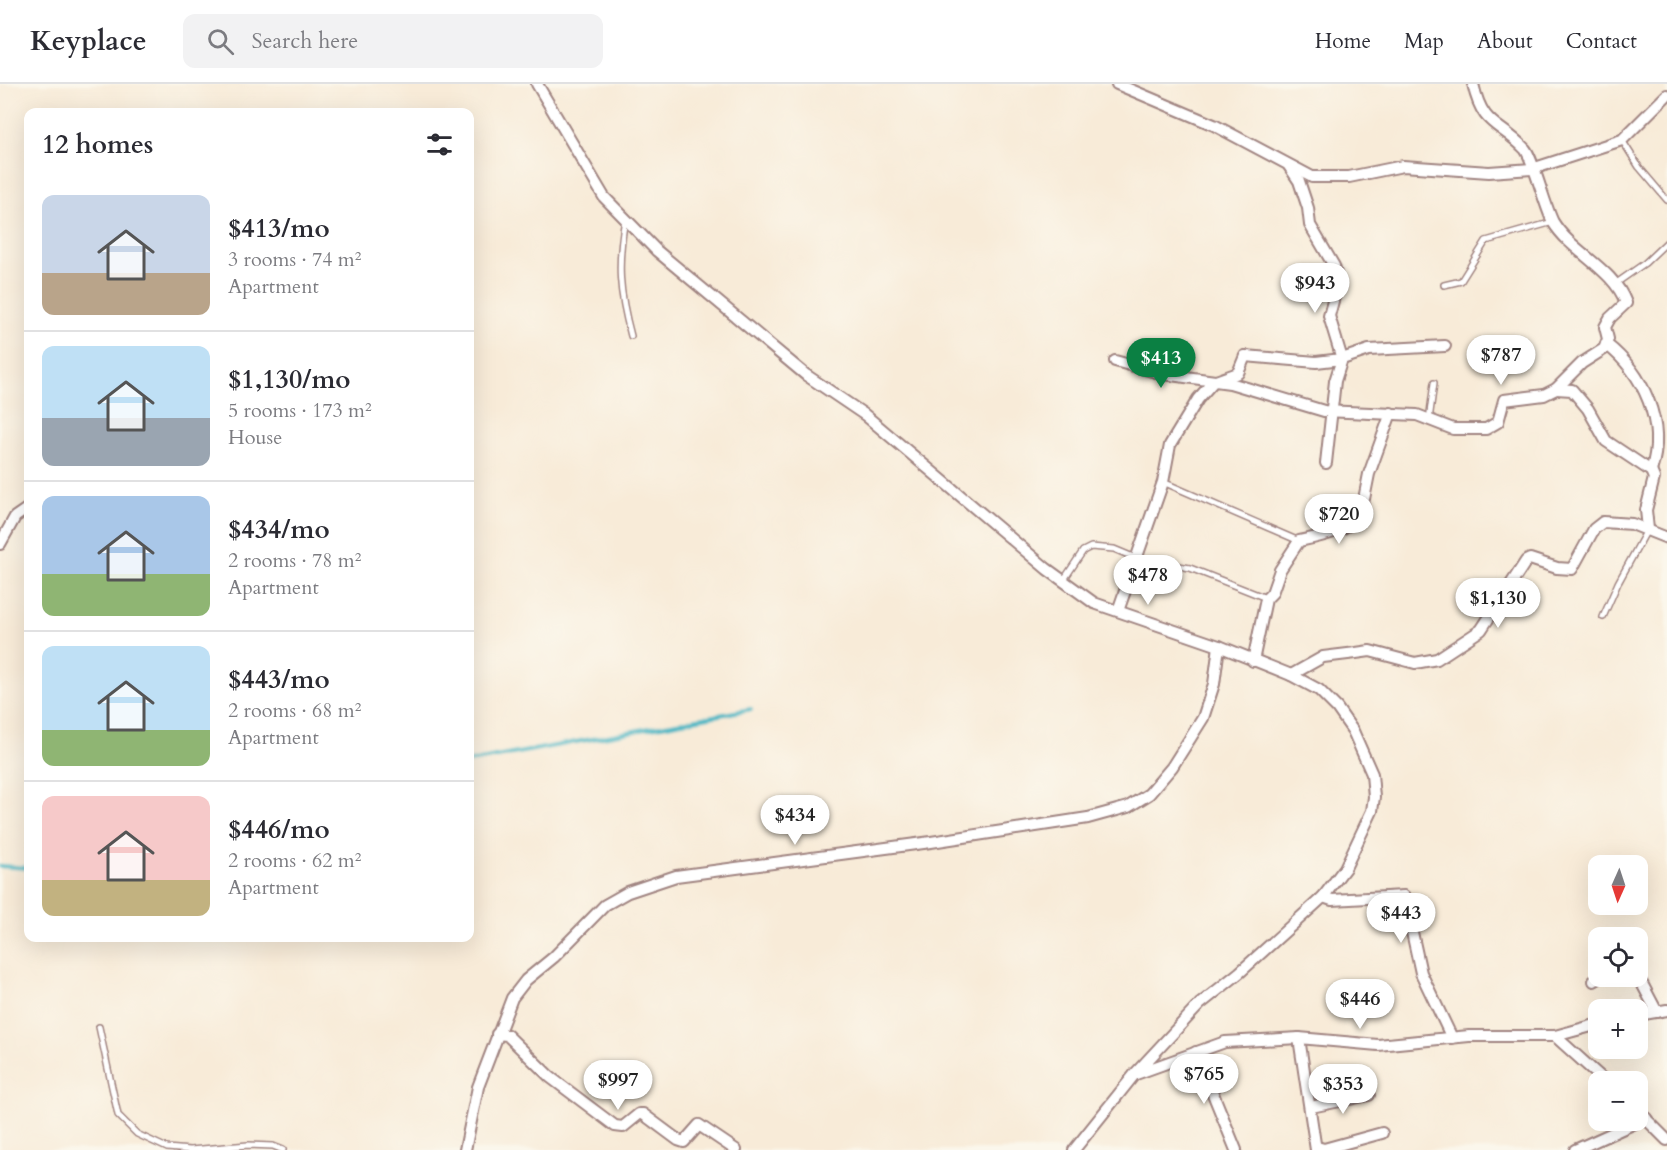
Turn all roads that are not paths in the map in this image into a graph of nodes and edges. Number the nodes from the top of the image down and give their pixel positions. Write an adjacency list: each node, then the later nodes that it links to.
1 (537, 84): 9 (street)
2 (1117, 84): 6 (street)
3 (1473, 84): 7 (street)
4 (1667, 95): 5 (street)
5 (1622, 140): 7 (street); 8 (lane)
6 (1289, 166): 7 (street); 17 (street)
7 (1532, 169): 10 (street)
8 (1667, 200)
9 (625, 219): 14 (lane); 34 (street)
10 (1553, 222): 12 (street); 13 (lane)
11 (1667, 242): 12 (lane)
12 (1615, 284): 15 (street)
13 (1444, 285)
14 (631, 336)
15 (1606, 344): 21 (street); 26 (street)
16 (1445, 346): 17 (street)
17 (1342, 359): 19 (street); 22 (street)
18 (1115, 361): 19 (street)
19 (1214, 382): 22 (street); 27 (street)
20 (1434, 383): 24 (lane)
21 (1556, 389): 24 (street); 26 (street)
22 (1331, 411): 23 (street); 25 (street)
23 (1391, 413): 24 (street); 31 (street)
24 (1430, 420)
25 (1326, 463)
26 (1652, 471): 29 (street)
27 (1163, 482): 31 (lane); 33 (street)
28 (24, 511): 32 (street)
29 (1648, 529): 30 (street); 37 (lane); 40 (street)
30 (1667, 538)
31 (1299, 541): 35 (street)
32 (0, 543)
33 (1138, 559): 34 (lane); 35 (lane); 36 (street)
34 (1063, 581): 36 (street)
35 (1266, 598): 39 (street)
36 (1118, 610): 38 (street)
37 (1603, 617)
38 (1219, 646): 39 (street); 46 (street)
39 (1253, 661): 40 (street)
40 (1291, 675): 41 (street)
41 (1323, 897): 49 (street); 52 (street)
42 (1646, 987): 43 (street)
43 (1662, 1011)
44 (1588, 1027): 47 (street)
45 (99, 1028): 60 (lane)
46 (497, 1034): 61 (street); 62 (street)
47 (1556, 1036): 49 (street); 51 (street)
48 (1299, 1038): 49 (street); 50 (street); 54 (street)
49 (1452, 1038)
50 (1196, 1052): 52 (street); 64 (street)
51 (1593, 1071)
52 (1134, 1075): 63 (street)
53 (1369, 1095): 54 (street)
54 (1311, 1107): 59 (street)
55 (1648, 1120): 58 (street)
56 (1610, 1131): 65 (street)
57 (1382, 1133): 59 (street)
58 (1667, 1140)
59 (1317, 1149)
60 (283, 1150)
61 (465, 1150)
62 (736, 1150)
63 (1074, 1150)
64 (1236, 1150)
65 (1575, 1150)

